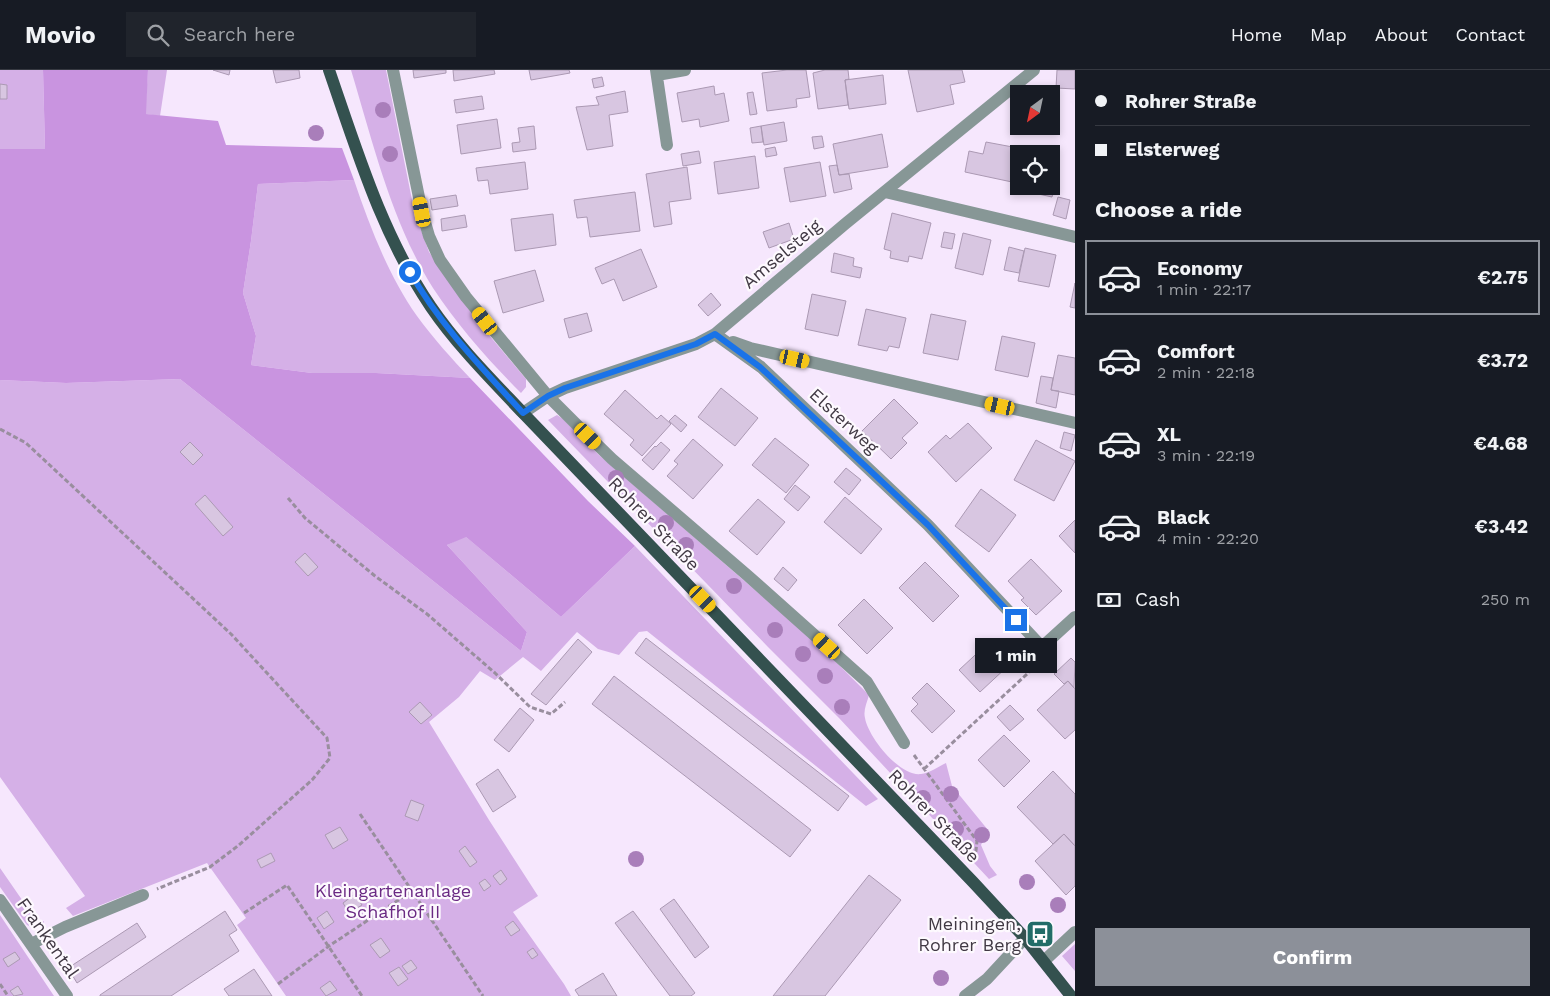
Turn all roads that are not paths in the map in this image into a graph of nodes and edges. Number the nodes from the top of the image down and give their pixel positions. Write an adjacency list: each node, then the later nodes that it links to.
1 (330, 70): 11 (main road, Rohrer Straße)
2 (393, 70): 10 (street)
3 (685, 70): 5 (street)
4 (1034, 70): 7 (street, Amselsteig)
5 (656, 72): 6 (street)
6 (667, 144)
7 (885, 192): 8 (street); 9 (street, Amselsteig)
8 (1075, 236)
9 (715, 334): 10 (street, Amselsteig); 12 (street, Elsterweg); 13 (street, Elsterweg)
10 (548, 396): 11 (street, Amselsteig); 14 (street)
11 (523, 413): 18 (main road, Rohrer Straße)
12 (1075, 423)
13 (1075, 617)
14 (904, 743)
15 (143, 895): 19 (street)
16 (0, 900): 19 (street, Frankental)
17 (1075, 932): 20 (street)
18 (1025, 938): 20 (main road, Rohrer Straße); 22 (street)
19 (31, 944): 21 (street, Frankental)
20 (1044, 961): 23 (main road, Rohrer Straße)
21 (67, 996)
22 (965, 996)
23 (1071, 996)

